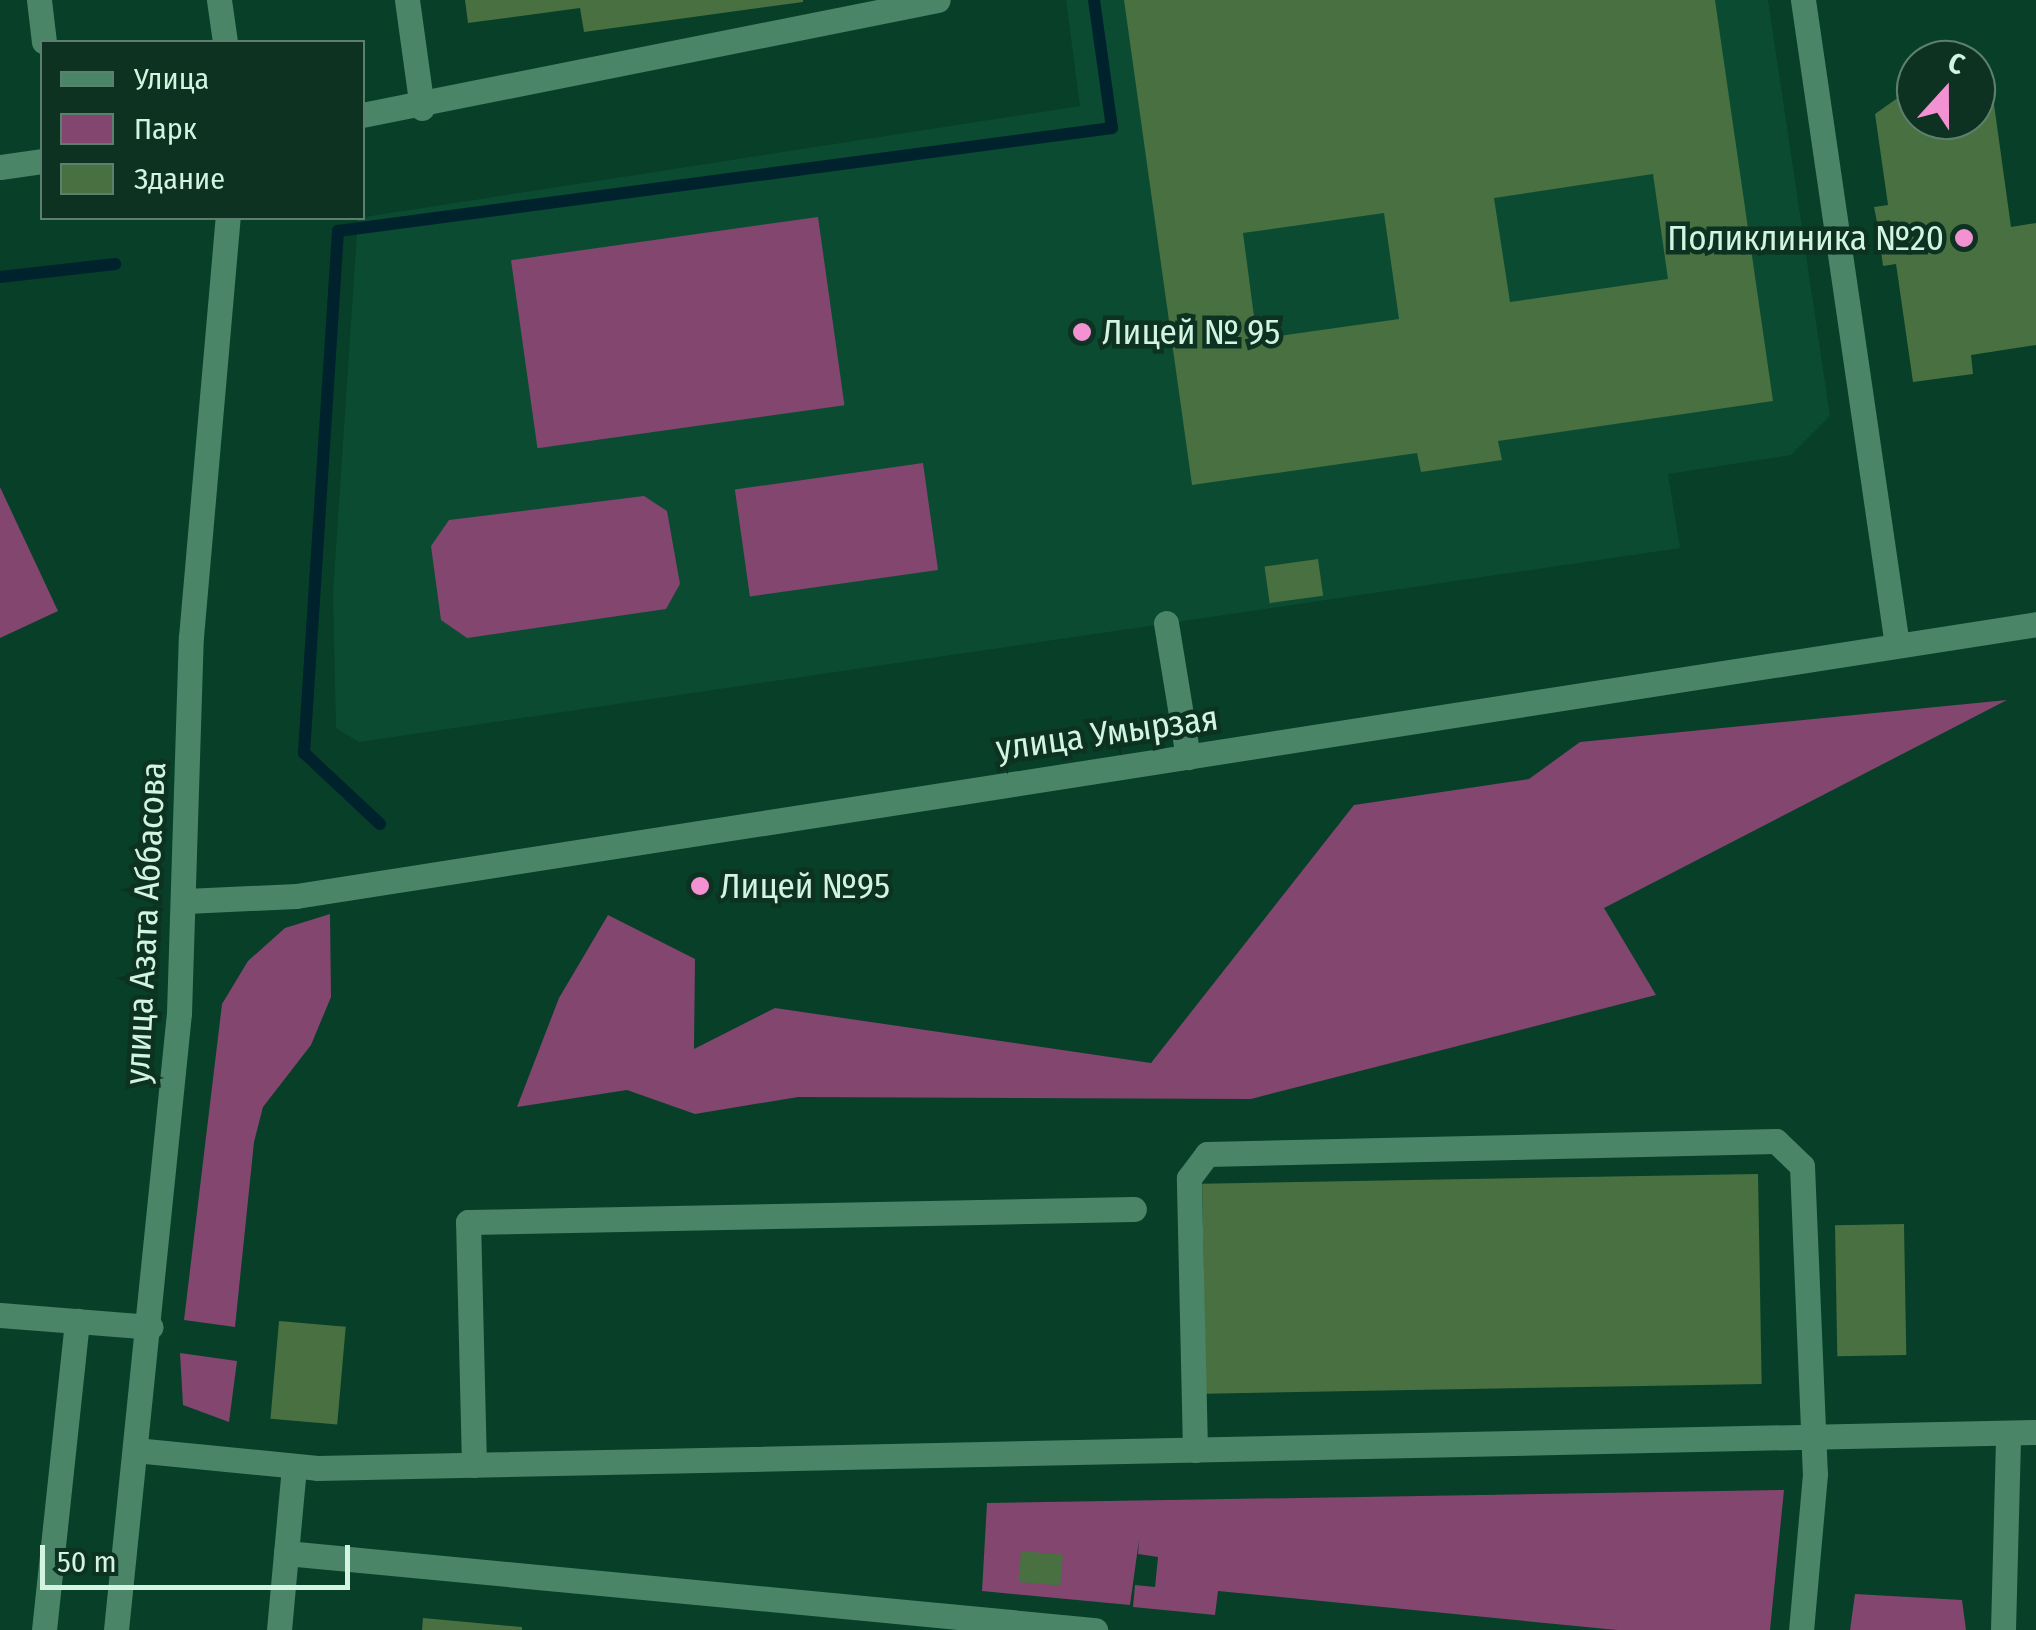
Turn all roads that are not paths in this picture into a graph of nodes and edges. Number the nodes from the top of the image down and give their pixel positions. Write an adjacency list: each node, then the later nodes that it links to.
1 (39, 0): 6 (street)
2 (219, 0): 7 (street)
3 (407, 0): 8 (street)
4 (938, 0): 8 (street)
5 (1803, 0): 15 (street)
6 (44, 40)
7 (225, 40)
8 (422, 108): 9 (street)
9 (365, 116)
10 (40, 161): 11 (street)
11 (0, 167)
12 (228, 220): 17 (street, улица Азата Аббасова)
13 (1166, 624): 16 (street)
14 (2036, 624): 15 (street, улица Умырзая)
15 (1897, 645): 16 (street, улица Умырзая)
16 (1188, 757): 17 (street, улица Умырзая)
17 (186, 901): 21 (street, улица Азата Аббасова)
18 (1134, 1209): 27 (street)
19 (0, 1314): 20 (street)
20 (77, 1321): 21 (street); 31 (street)
21 (151, 1327): 25 (street, улица Азата Аббасова)
22 (2036, 1432): 23 (street)
23 (2008, 1435): 24 (street); 36 (street)
24 (1812, 1445): 26 (street); 26 (street); 35 (street)
25 (135, 1450): 28 (street); 32 (street, улица Азата Аббасова)
26 (1194, 1450): 27 (street)
27 (474, 1465): 28 (street)
28 (294, 1467): 29 (street)
29 (286, 1553): 30 (street); 33 (street)
30 (978, 1624): 34 (street)
31 (44, 1630)
32 (116, 1630)
33 (279, 1630)
34 (1092, 1630)
35 (1801, 1630)
36 (2003, 1630)

